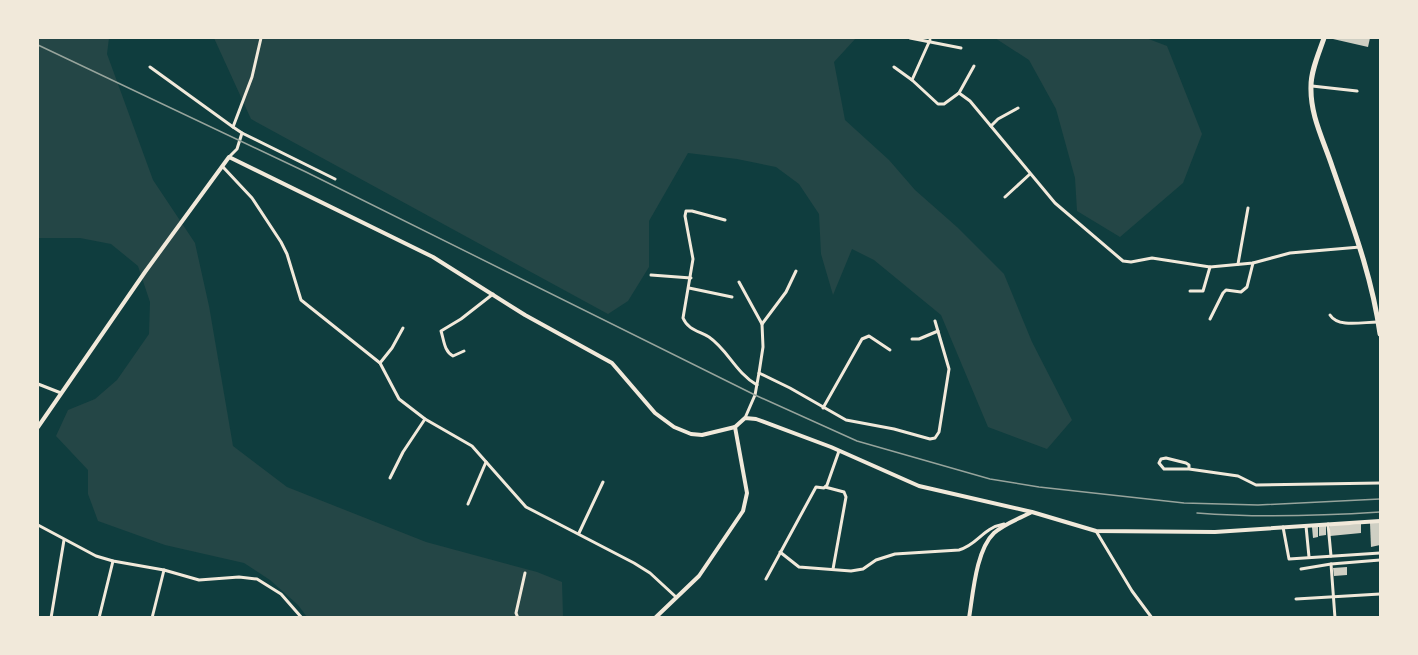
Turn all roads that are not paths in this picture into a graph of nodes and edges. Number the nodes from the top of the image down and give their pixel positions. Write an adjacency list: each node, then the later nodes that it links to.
1 (261, 38): 15 (street)
2 (910, 38): 4 (street)
3 (1324, 38): 10 (main road)
4 (930, 40): 5 (street); 9 (street)
5 (961, 48)
6 (974, 66): 12 (street)
7 (150, 67): 15 (street)
8 (894, 67): 9 (street)
9 (912, 80): 12 (street)
10 (1311, 86): 11 (street); 24 (main road)
11 (1358, 91)
12 (959, 93): 14 (street)
13 (1018, 108): 14 (street)
14 (992, 126): 19 (street)
15 (233, 127): 16 (street)
16 (242, 133): 17 (street); 20 (street)
17 (229, 158): 18 (street); 34 (street)
18 (223, 167): 48 (street); 52 (street)
19 (1030, 174): 21 (street); 27 (street)
20 (335, 179)
21 (1005, 197)
22 (1248, 208): 26 (street)
23 (725, 220): 30 (street)
24 (1360, 247): 25 (street); 36 (main road)
25 (1253, 262): 26 (street); 38 (street)
26 (1238, 264): 27 (street)
27 (1210, 267): 33 (street)
28 (796, 271): 41 (street)
29 (651, 275): 30 (street)
30 (691, 278): 32 (street)
31 (739, 282): 41 (street)
32 (689, 288): 35 (street); 51 (street)
33 (1190, 291)
34 (493, 294): 47 (street); 57 (street)
35 (732, 297)
36 (1378, 303): 40 (main road)
37 (1330, 315): 40 (street)
38 (1210, 319)
39 (935, 321): 43 (street)
40 (1379, 322): 44 (main road)
41 (762, 324): 49 (street)
42 (403, 328): 48 (street)
43 (938, 331): 45 (street); 53 (street)
44 (1380, 334)
45 (912, 339)
46 (890, 350): 53 (street)
47 (464, 351)
48 (380, 363): 55 (street)
49 (759, 373): 51 (street); 53 (street)
50 (38, 384): 52 (street)
51 (757, 385): 54 (street)
52 (62, 394): 56 (street)
53 (823, 408)
54 (745, 418): 57 (street); 58 (street)
55 (425, 419): 59 (street); 61 (street)
56 (38, 427)
57 (735, 427): 89 (street)
58 (839, 451): 64 (street); 66 (street)
59 (486, 462): 65 (street); 74 (street)
60 (1189, 469): 60 (street); 63 (street)
61 (390, 478)
62 (603, 482): 74 (street)
63 (1380, 483)
64 (825, 487): 76 (street); 83 (street)
65 (468, 504)
66 (1032, 512): 68 (street); 73 (street)
67 (1380, 521): 70 (street)
68 (1006, 524): 83 (street); 98 (street)
69 (38, 525): 75 (street)
70 (1328, 525): 71 (street); 78 (street)
71 (1306, 526): 72 (street); 79 (street)
72 (1283, 527): 73 (street); 79 (street)
73 (1096, 531): 99 (street)
74 (579, 533): 89 (street)
75 (64, 540): 81 (street); 92 (street)
76 (780, 552): 83 (street); 87 (street)
77 (1380, 553): 78 (street)
78 (1331, 556): 79 (street)
79 (1309, 557)
80 (1380, 560): 82 (street)
81 (113, 561): 85 (street); 93 (street)
82 (1331, 564): 84 (street); 90 (street)
83 (833, 569)
84 (1301, 569)
85 (164, 570): 94 (street); 95 (street)
86 (525, 573): 96 (street)
87 (766, 579)
88 (1380, 594): 90 (street)
89 (676, 597): 97 (street)
90 (1333, 597): 91 (street); 100 (street)
91 (1296, 599)
92 (51, 618)
93 (99, 618)
94 (152, 618)
95 (302, 618)
96 (518, 618)
97 (655, 618)
98 (969, 618)
99 (1152, 618)
100 (1335, 618)

